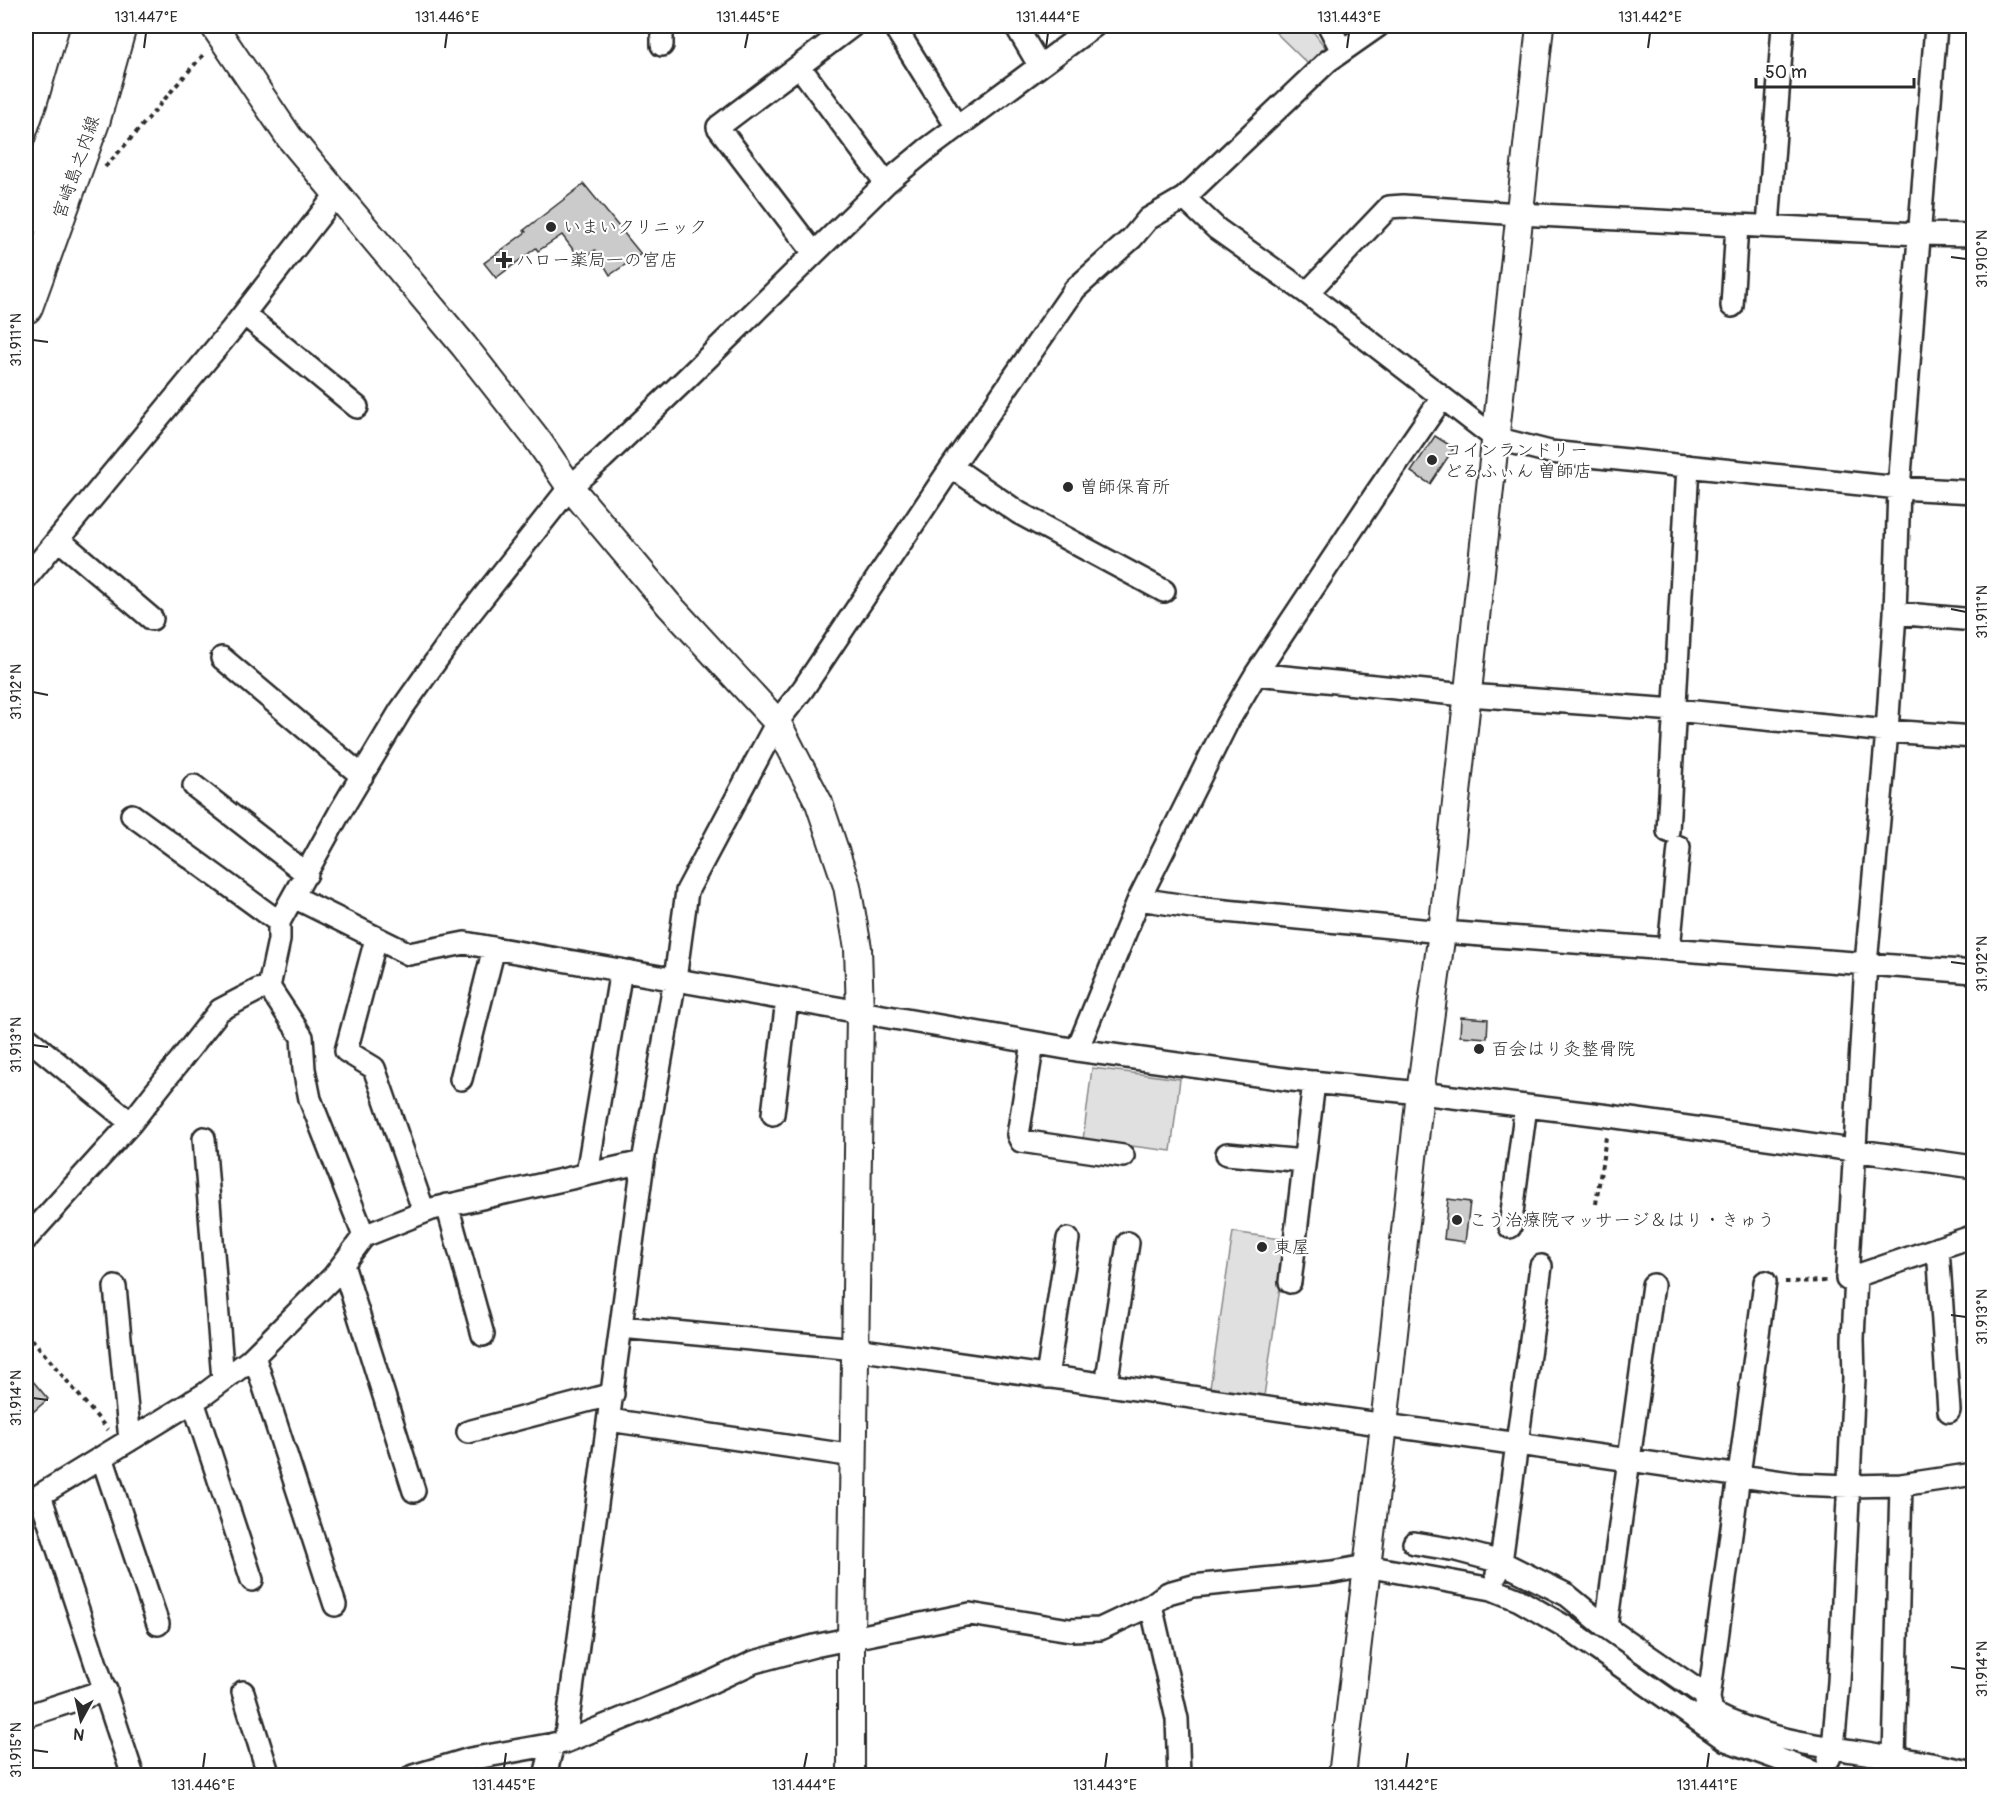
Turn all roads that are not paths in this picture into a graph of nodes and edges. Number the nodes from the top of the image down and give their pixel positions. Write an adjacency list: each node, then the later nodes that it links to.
1 (88, 26): 21 (main road, 宮崎島之内線)
2 (120, 26): 29 (main road, 宮崎島之内線)
3 (852, 26): 15 (street)
4 (894, 26): 16 (street)
5 (1016, 26): 14 (street)
6 (1095, 26): 14 (street)
7 (1329, 26): 13 (street)
8 (1378, 26): 13 (street)
9 (1539, 26): 20 (street)
10 (1783, 26): 23 (street)
11 (1936, 26): 24 (street)
12 (217, 31): 18 (street)
13 (1342, 51): 19 (street)
14 (1039, 65): 16 (street)
15 (799, 66): 17 (street); 26 (street)
16 (957, 127): 17 (street)
17 (886, 183): 26 (street)
18 (336, 195): 30 (street); 36 (street)
19 (1184, 198): 27 (street); 35 (street)
20 (1519, 214): 22 (street); 27 (street); 33 (street)
21 (26, 219)
22 (1737, 225): 23 (street); 28 (street)
23 (1768, 226): 24 (street)
24 (1919, 234): 25 (street); 37 (street)
25 (1974, 235)
26 (814, 253): 36 (street)
27 (1307, 293): 31 (street)
28 (1732, 306)
29 (26, 307)
30 (244, 314): 32 (street); 39 (street)
31 (1442, 398): 33 (street); 46 (street)
32 (357, 407)
33 (1495, 438): 34 (street); 47 (street)
34 (1688, 466): 37 (street); 48 (street)
35 (952, 467): 41 (street); 49 (street)
36 (570, 487): 49 (street); 52 (street)
37 (1899, 488): 38 (street); 42 (street)
38 (1974, 492)
39 (58, 539): 40 (street); 43 (street)
40 (26, 578)
41 (1164, 591)
42 (1895, 613): 44 (street); 50 (street)
43 (152, 619)
44 (1974, 620)
45 (222, 658): 52 (street)
46 (1256, 674): 47 (street); 57 (street)
47 (1467, 695): 48 (street); 59 (street)
48 (1675, 710): 50 (street); 62 (street)
49 (777, 722): 66 (street); 69 (street)
50 (1887, 731): 51 (street); 63 (street)
51 (1974, 737)
52 (362, 776): 55 (street)
53 (194, 786): 55 (street)
54 (132, 815): 58 (street)
55 (307, 874): 56 (street)
56 (294, 897): 58 (street); 60 (street)
57 (1139, 899): 59 (street); 72 (street)
58 (279, 922): 67 (street)
59 (1442, 932): 62 (street); 75 (street)
60 (376, 939): 61 (street); 88 (street)
61 (494, 948): 64 (street); 73 (street)
62 (1669, 949): 63 (street)
63 (1866, 964): 65 (street); 80 (street)
64 (621, 970): 66 (street); 86 (street)
65 (1974, 972)
66 (675, 979): 68 (street); 84 (street)
67 (269, 987): 78 (street); 90 (street)
68 (787, 1000): 69 (street); 77 (street)
69 (860, 1013): 71 (street); 105 (street)
70 (26, 1037): 78 (street)
71 (1033, 1042): 72 (street); 82 (street)
72 (1077, 1050): 74 (street)
73 (461, 1079)
74 (1314, 1082): 75 (street); 83 (street)
75 (1420, 1093): 76 (street); 114 (street)
76 (1526, 1106): 80 (street); 89 (street)
77 (773, 1114)
78 (130, 1123): 92 (street)
79 (204, 1137): 108 (street)
80 (1856, 1152): 85 (street); 98 (street)
81 (1227, 1154): 83 (street)
82 (1123, 1156)
83 (1304, 1161): 99 (street)
84 (643, 1162): 86 (street); 103 (street)
85 (1974, 1167)
86 (587, 1174): 87 (street)
87 (447, 1205): 88 (street); 104 (street)
88 (424, 1212): 90 (street)
89 (1510, 1227)
90 (364, 1236): 96 (street)
91 (1974, 1236): 95 (street)
92 (26, 1237)
93 (1068, 1239): 107 (street)
94 (1128, 1243): 109 (street)
95 (1938, 1248): 98 (street); 112 (street)
96 (343, 1265): 106 (street); 125 (street)
97 (1541, 1266): 117 (street)
98 (1852, 1277): 124 (street)
99 (1290, 1282)
100 (1766, 1282): 122 (street)
101 (1653, 1286): 120 (street)
102 (115, 1287): 116 (street)
103 (621, 1327): 105 (street); 110 (street)
104 (483, 1335)
105 (856, 1349): 107 (street); 118 (street)
106 (254, 1356): 108 (street); 131 (street)
107 (1047, 1377): 109 (street)
108 (223, 1380): 111 (street)
109 (1106, 1385): 114 (street)
110 (612, 1394): 113 (street); 115 (street)
111 (193, 1401): 116 (street); 129 (street)
112 (1949, 1411)
113 (609, 1420): 118 (street); 141 (street)
114 (1384, 1425): 117 (street); 128 (street)
115 (468, 1432)
116 (125, 1443): 119 (street)
117 (1516, 1444): 120 (street); 127 (street)
118 (854, 1456): 135 (street)
119 (102, 1457): 133 (street); 136 (street)
120 (1630, 1460): 122 (street); 134 (street)
121 (1974, 1474): 123 (street)
122 (1739, 1476): 124 (street); 138 (street)
123 (1900, 1485): 124 (street); 143 (street)
124 (1849, 1486): 142 (street)
125 (414, 1491)
126 (1414, 1543): 127 (street)
127 (1501, 1562): 130 (street); 134 (street)
128 (1366, 1566): 130 (street); 132 (street); 146 (street)
129 (252, 1580)
130 (1492, 1589): 140 (street)
131 (335, 1605)
132 (1151, 1605): 135 (street); 153 (street)
133 (158, 1624)
134 (1606, 1626): 138 (street)
135 (851, 1638): 141 (street); 152 (street)
136 (106, 1690): 139 (street); 148 (street)
137 (243, 1692): 149 (street)
138 (1708, 1698): 140 (street); 142 (street)
139 (26, 1716)
140 (1699, 1721): 144 (street)
141 (559, 1743): 150 (street); 151 (street)
142 (1833, 1748): 143 (street); 147 (street)
143 (1894, 1757): 145 (street)
144 (1795, 1771): 147 (street)
145 (1974, 1773)
146 (1347, 1775)
147 (1824, 1775)
148 (133, 1776)
149 (269, 1776)
150 (413, 1776)
151 (545, 1776)
152 (851, 1776)
153 (1179, 1776)

